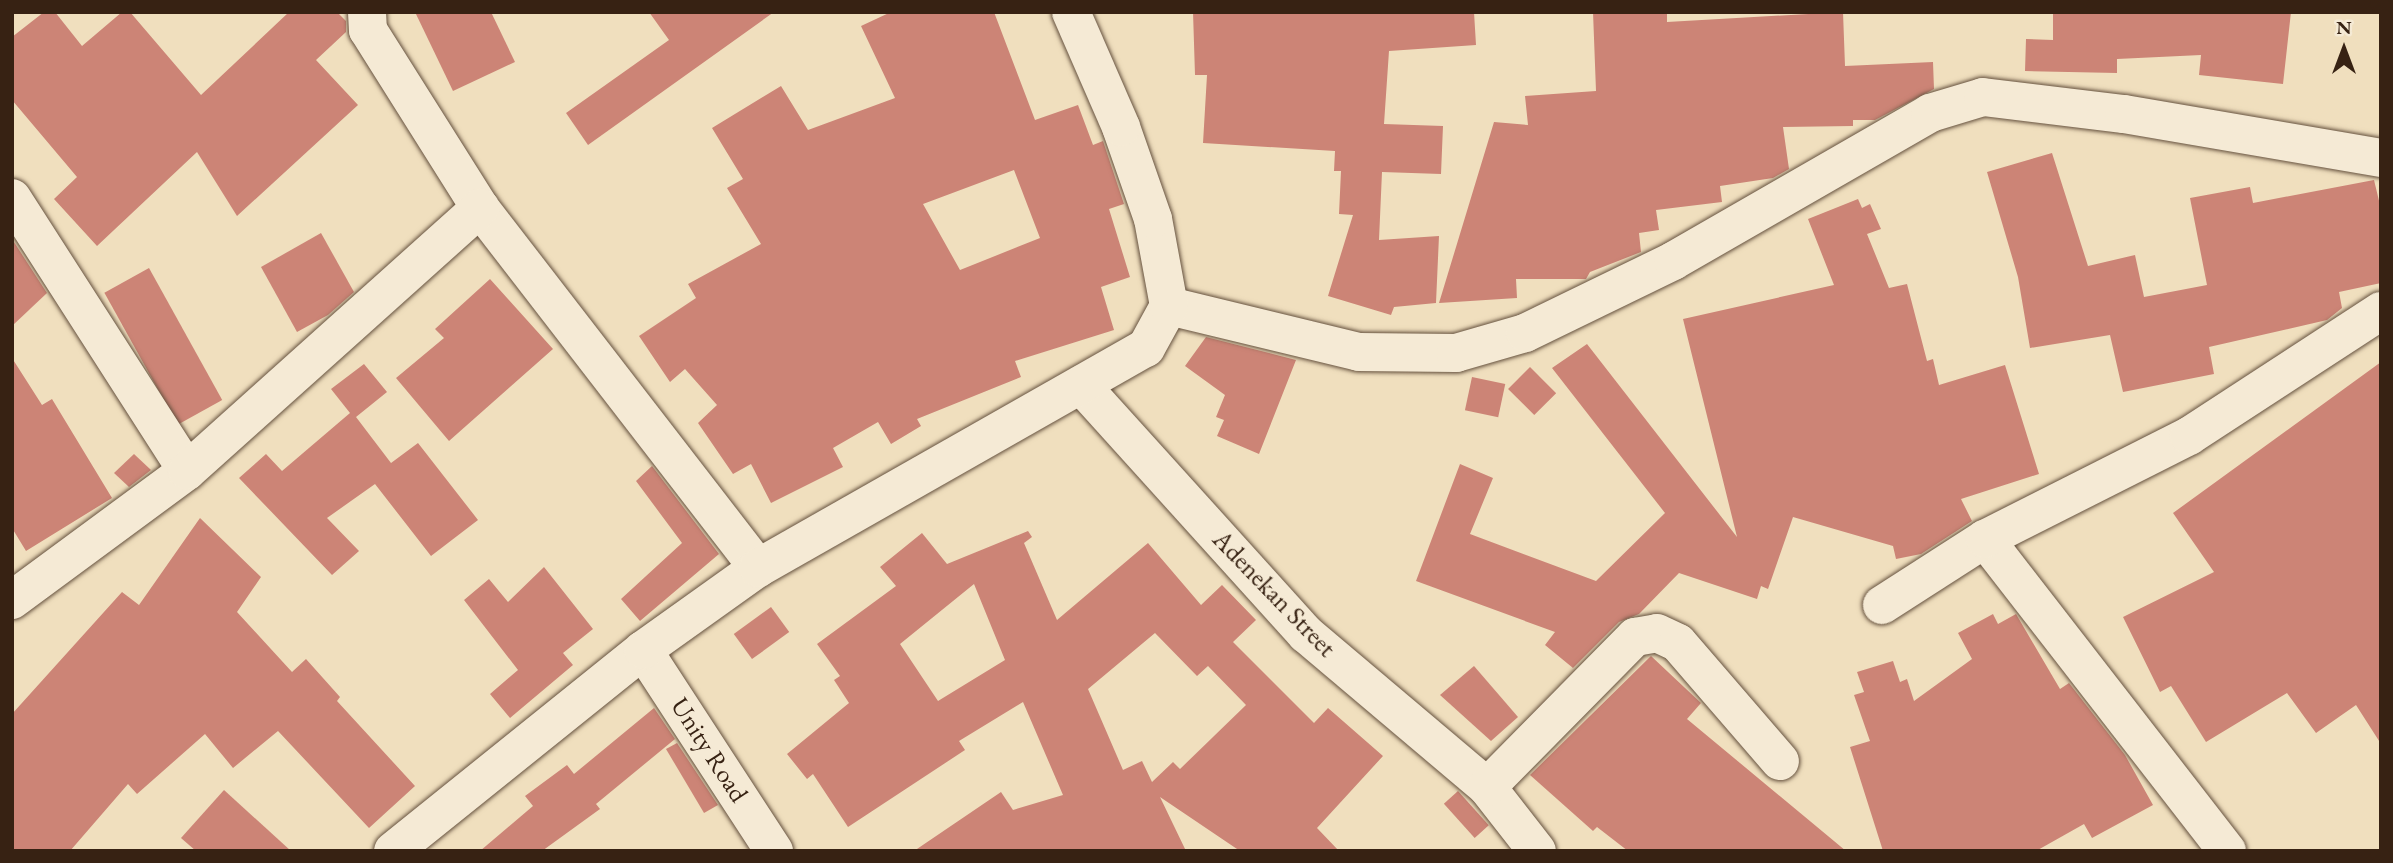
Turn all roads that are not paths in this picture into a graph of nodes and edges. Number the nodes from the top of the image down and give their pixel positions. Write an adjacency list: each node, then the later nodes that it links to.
1 (367, 12): 5 (street)
2 (1071, 12): 6 (street)
3 (2381, 158): 6 (street)
4 (12, 198): 9 (street)
5 (480, 208): 9 (street); 11 (street)
6 (1169, 306): 8 (street)
7 (2381, 311): 10 (street)
8 (1081, 385): 11 (street); 16 (street, Adenekan Street)
9 (187, 471): 12 (street)
10 (1985, 539): 13 (street); 20 (street)
11 (758, 568): 14 (street)
12 (12, 600)
13 (1882, 605)
14 (643, 650): 17 (street); 18 (street, Unity Road)
15 (1780, 761): 16 (street)
16 (1487, 787): 19 (street, Adenekan Street)
17 (393, 851)
18 (774, 851)
19 (1537, 851)
20 (2227, 851)

